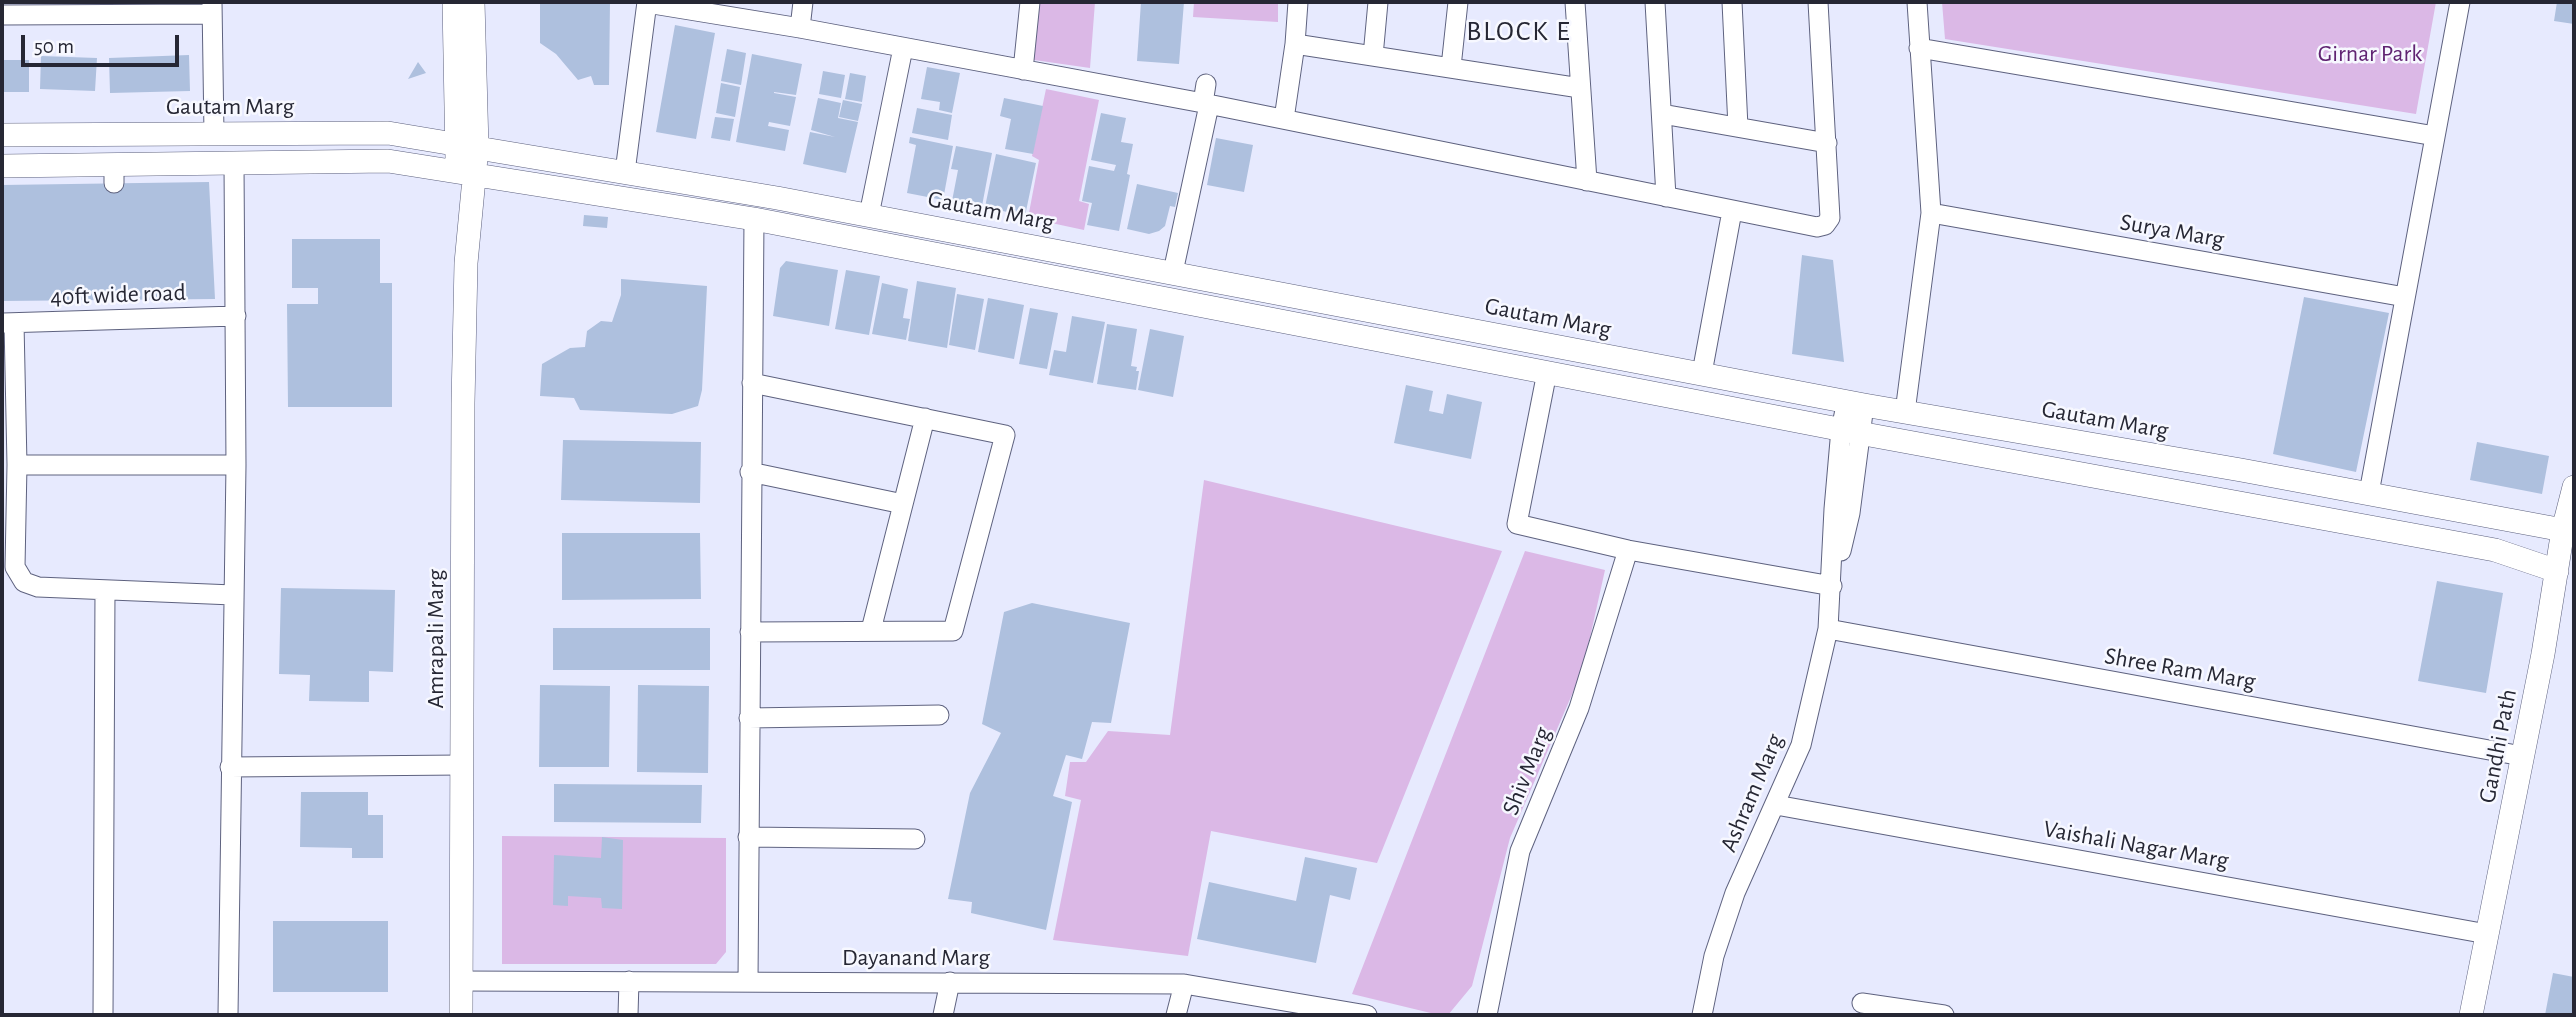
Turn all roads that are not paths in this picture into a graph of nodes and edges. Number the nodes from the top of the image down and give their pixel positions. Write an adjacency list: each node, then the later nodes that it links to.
1 (454, 2): 34 (street)
2 (647, 2): 15 (street); 37 (street)
3 (803, 2): 18 (street)
4 (1030, 2): 24 (street)
5 (1298, 2): 19 (street)
6 (1378, 2): 22 (street)
7 (1458, 2): 23 (street)
8 (1575, 2): 25 (street)
9 (1655, 2): 27 (street)
10 (1732, 2): 29 (street)
11 (1818, 2): 33 (street)
12 (1917, 2): 21 (street)
13 (2460, 2): 32 (street)
14 (212, 8): 17 (street); 30 (street)
15 (725, 8): 18 (street)
16 (473, 10): 34 (street)
17 (2, 15)
18 (800, 28): 20 (street)
19 (1295, 44): 22 (street); 28 (street)
20 (903, 48): 24 (street); 43 (street)
21 (1919, 48): 32 (street); 42 (street)
22 (1373, 56): 23 (street)
23 (1451, 67): 25 (street)
24 (1023, 70): 26 (street)
25 (1580, 88): 39 (street)
26 (1206, 97): 28 (street); 45 (street)
27 (1662, 114): 29 (street); 40 (street)
28 (1284, 119): 39 (street)
29 (1738, 127): 33 (street)
30 (214, 134): 31 (street, Gautam Marg); 34 (street, Gautam Marg)
31 (2, 135)
32 (2435, 136): 46 (street)
33 (1827, 143): 41 (street)
34 (467, 145): 37 (street, Gautam Marg); 38 (street, Amrapali Marg)
35 (234, 163): 36 (street); 38 (street); 47 (street)
36 (2, 166)
37 (625, 172): 43 (street, Gautam Marg)
38 (466, 174): 44 (street); 74 (street, Amrapali Marg)
39 (1587, 181): 40 (street)
40 (1666, 197): 41 (street)
41 (1732, 211): 50 (street)
42 (1931, 213): 46 (street, Surya Marg); 53 (street)
43 (869, 215): 45 (street, Gautam Marg)
44 (754, 219): 49 (street); 51 (street)
45 (1173, 272): 50 (street, Gautam Marg)
46 (2405, 297): 60 (street)
47 (236, 316): 48 (street, 40ft wide road); 57 (street)
48 (8, 323): 56 (street)
49 (1546, 372): 55 (street); 63 (street)
50 (1702, 373): 52 (street, Gautam Marg)
51 (752, 383): 54 (street); 58 (street)
52 (1855, 403): 53 (street, Gautam Marg); 55 (street, Ashram Marg)
53 (1905, 411): 60 (street, Gautam Marg)
54 (925, 418): 61 (street); 69 (street)
55 (1850, 431): 64 (street); 65 (street, Ashram Marg)
56 (17, 465): 57 (street); 66 (street)
57 (236, 465): 67 (street)
58 (750, 472): 61 (street); 70 (street)
59 (2574, 487): 62 (street, Gandhi Path)
60 (2369, 493): 62 (street, Gautam Marg)
61 (903, 504): 69 (street)
62 (2563, 530): 64 (street, Gandhi Path)
63 (1628, 550): 65 (street); 94 (street, Shiv Marg)
64 (2557, 571): 73 (street, Gandhi Path)
65 (1832, 586): 68 (street, Ashram Marg)
66 (105, 590): 67 (street); 87 (street)
67 (233, 595): 75 (street)
68 (1828, 629): 73 (street, Shree Ram Marg); 76 (street, Ashram Marg)
69 (871, 630): 70 (street)
70 (750, 632): 72 (street)
71 (939, 715): 72 (street)
72 (749, 718): 77 (street)
73 (2522, 757): 79 (street, Gandhi Path)
74 (462, 765): 75 (street); 80 (street, Amrapali Marg)
75 (230, 767): 88 (street)
76 (1776, 805): 79 (street, Vaishali Nagar Marg); 95 (street, Ashram Marg)
77 (748, 837): 78 (street); 82 (street)
78 (915, 839)
79 (2487, 934): 97 (street, Gandhi Path)
80 (461, 981): 81 (street, Dayanand Marg); 89 (street, Amrapali Marg)
81 (629, 981): 82 (street, Dayanand Marg); 90 (street)
82 (748, 981): 83 (street, Dayanand Marg)
83 (950, 982): 84 (street, Dayanand Marg); 91 (street)
84 (1184, 984): 92 (street); 93 (street, Dayanand Marg)
85 (1861, 1003): 86 (street)
86 (1920, 1013): 96 (street)
87 (103, 1015)
88 (228, 1015)
89 (461, 1015)
90 (628, 1015)
91 (943, 1015)
92 (1176, 1015)
93 (1367, 1015)
94 (1487, 1015)
95 (1702, 1015)
96 (1944, 1015)
97 (2471, 1015)

